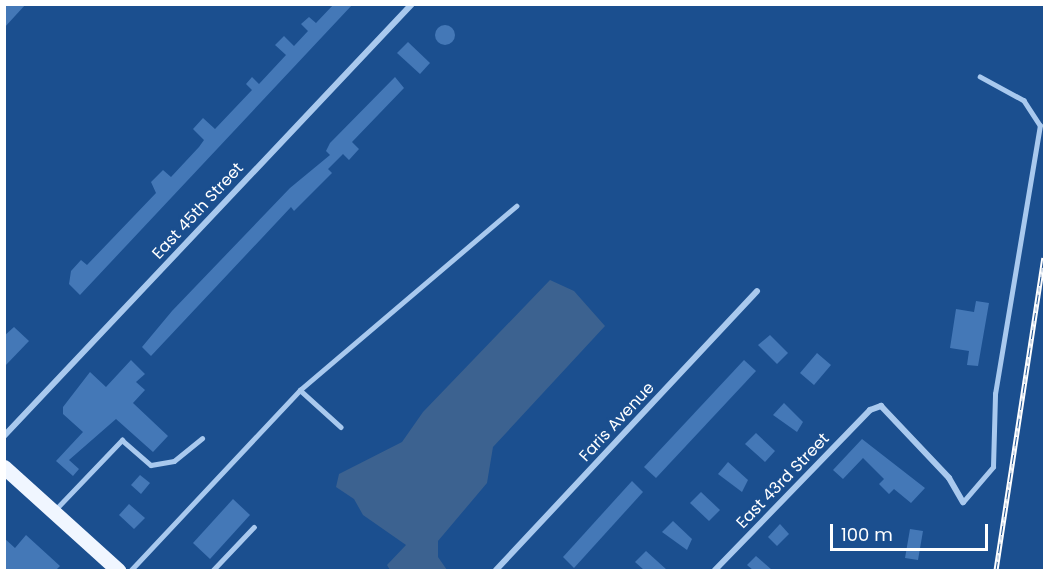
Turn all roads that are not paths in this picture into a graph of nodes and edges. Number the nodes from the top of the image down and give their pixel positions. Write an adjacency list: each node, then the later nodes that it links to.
1 (412, 4): 7 (street, East 45th Street)
2 (980, 77): 10 (lane)
3 (516, 206): 5 (lane)
4 (757, 291): 16 (street, Faris Avenue)
5 (300, 390): 6 (lane); 14 (lane)
6 (341, 427)
7 (4, 436)
8 (202, 438): 11 (lane)
9 (4, 467): 11 (main road)
10 (963, 502): 17 (street, East 43rd Street)
11 (54, 512): 13 (main road)
12 (254, 527): 15 (lane)
13 (118, 570)
14 (131, 570)
15 (213, 570)
16 (496, 570)
17 (715, 570)

